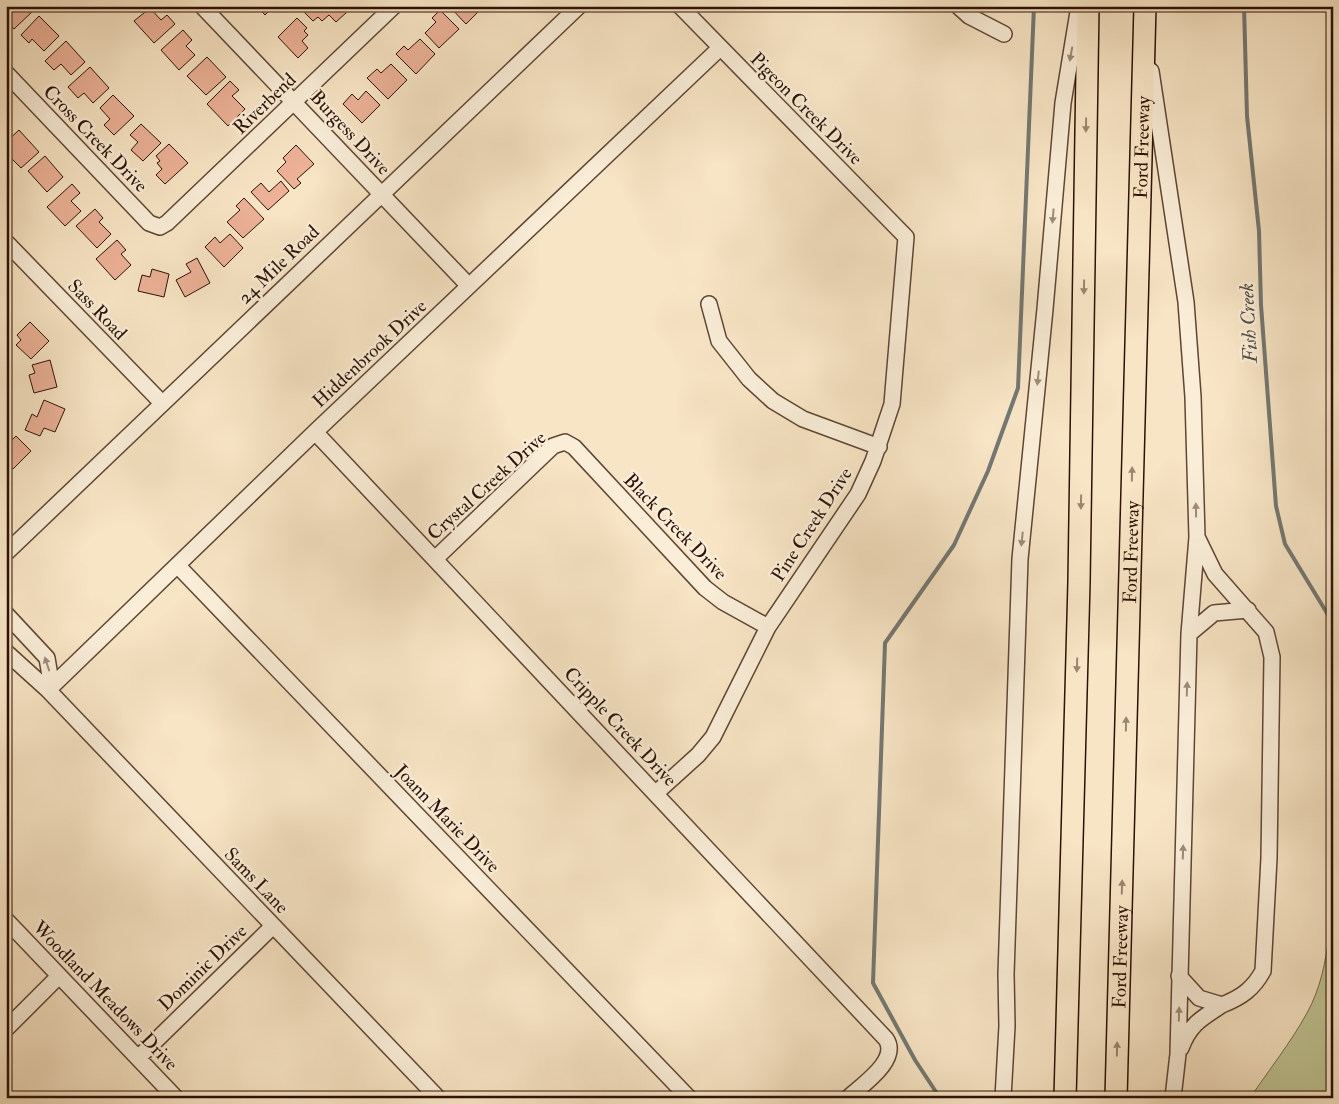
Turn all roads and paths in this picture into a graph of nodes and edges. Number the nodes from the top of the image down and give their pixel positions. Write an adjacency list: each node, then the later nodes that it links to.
1 (202, 6): 13 (street, Burgess Drive)
2 (394, 6): 13 (street, Riverbend)
3 (579, 6): 14 (street, 24 Mile Road)
4 (680, 6): 11 (street, Pigeon Creek Drive)
5 (958, 6): 10 (street)
6 (1079, 6): 47 (street, one-way to 47)
7 (1088, 6): 48 (highway, one-way to 48)
8 (1145, 6): 9 (highway, Ford Freeway)
9 (1144, 30): 24 (street, one-way to 9); 49 (highway, Ford Freeway, one-way to 9)
10 (1004, 34)
11 (720, 48): 16 (street, Pigeon Creek Drive); 18 (street, Hiddenbrook Drive)
12 (6, 73): 15 (street, Cross Creek Drive)
13 (294, 101): 14 (street, Burgess Drive); 15 (street, Riverbend)
14 (381, 193): 18 (street, Burgess Drive); 20 (street, 24 Mile Road)
15 (160, 227)
16 (906, 237): 23 (street, Pine Creek Drive)
17 (6, 242): 20 (street, Sass Road)
18 (469, 286): 21 (street, Hiddenbrook Drive)
19 (709, 304): 23 (street)
20 (162, 403): 25 (street, 24 Mile Road)
21 (316, 432): 26 (street, Cripple Creek Drive); 27 (street, Hiddenbrook Drive)
22 (565, 442): 26 (street, Crystal Creek Drive); 30 (street, Black Creek Drive)
23 (879, 447): 30 (street, Pine Creek Drive)
24 (1197, 537): 28 (street); 31 (street)
25 (6, 553)
26 (436, 558): 34 (street, Cripple Creek Drive)
27 (178, 566): 33 (street, Hiddenbrook Drive); 45 (street, Joann Marie Drive)
28 (1248, 610): 31 (street); 39 (street)
29 (6, 614): 33 (street, one-way to 29)
30 (768, 627): 34 (street, Pine Creek Drive)
31 (1189, 634): 38 (street, one-way to 31)
32 (6, 652): 33 (street, Sams Lane)
33 (48, 690): 36 (street, Sams Lane)
34 (656, 793): 46 (street, Cripple Creek Drive)
35 (6, 920): 37 (street, Woodland Meadows Drive)
36 (273, 926): 42 (street, Dominic Drive); 44 (street, Sams Lane)
37 (59, 976): 40 (street); 42 (street, Woodland Meadows Drive)
38 (1179, 976): 39 (street); 41 (street, one-way to 38)
39 (1222, 1005): 41 (street)
40 (6, 1029)
41 (1178, 1054): 50 (street)
42 (138, 1058): 43 (street, Woodland Meadows Drive)
43 (176, 1098)
44 (438, 1098)
45 (689, 1098)
46 (848, 1098)
47 (1003, 1098)
48 (1065, 1098)
49 (1116, 1098)
50 (1173, 1098)

